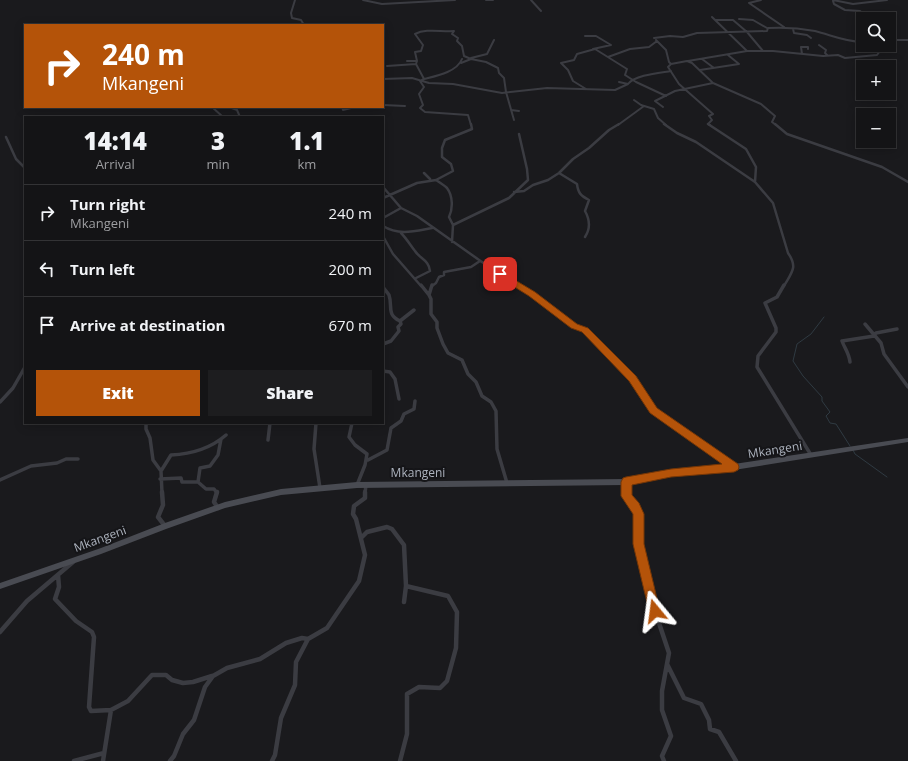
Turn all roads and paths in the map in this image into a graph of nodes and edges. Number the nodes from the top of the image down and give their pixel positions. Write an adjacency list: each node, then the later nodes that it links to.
1 (296, 0): 18 (street)
2 (363, 0): 12 (street)
3 (398, 0): 12 (street)
4 (455, 0): 10 (street)
5 (486, 0): 6 (street)
6 (493, 0)
7 (531, 0): 13 (street)
8 (761, 0): 19 (street)
9 (887, 0): 11 (street)
10 (417, 1): 12 (street)
11 (834, 1): 14 (street)
12 (400, 3)
13 (540, 11)
14 (861, 12)
15 (712, 17): 17 (street)
16 (739, 18): 20 (street)
17 (715, 20): 22 (street); 23 (street)
18 (303, 24)
19 (784, 27): 20 (street); 21 (street)
20 (768, 28): 22 (street)
21 (793, 28): 25 (street); 30 (street)
22 (747, 32): 23 (street); 35 (street)
23 (729, 33): 29 (street); 34 (street)
24 (585, 36): 32 (street)
25 (811, 38)
26 (494, 40): 42 (street)
27 (897, 40): 28 (street)
28 (908, 40)
29 (657, 41): 40 (street); 48 (street)
30 (856, 42)
31 (819, 45): 39 (street)
32 (592, 49): 40 (street); 60 (street)
33 (808, 49): 37 (street)
34 (746, 51): 35 (street); 38 (street)
35 (763, 51): 37 (street)
36 (879, 52): 39 (street)
37 (802, 54): 39 (street)
38 (728, 55): 43 (street); 50 (street)
39 (827, 55)
40 (608, 57): 54 (street)
41 (462, 59): 47 (street)
42 (471, 59): 46 (street); 47 (street); 62 (street)
43 (702, 59): 44 (street); 50 (street)
44 (687, 61): 48 (street); 51 (street)
45 (407, 62): 46 (street)
46 (417, 62): 49 (street); 55 (street)
47 (461, 63): 55 (street)
48 (671, 64): 52 (street)
49 (387, 66)
50 (714, 68): 51 (street)
51 (700, 70): 58 (street)
52 (671, 71): 54 (street); 61 (street)
53 (384, 79): 56 (street)
54 (632, 79): 59 (street); 63 (street)
55 (424, 80): 56 (street)
56 (420, 81): 62 (street); 82 (street)
57 (619, 82): 59 (street)
58 (713, 83): 61 (street); 84 (street)
59 (628, 84): 60 (street)
60 (586, 89): 62 (street)
61 (685, 89): 63 (street); 83 (street)
62 (506, 92): 72 (street)
63 (666, 96): 68 (street)
64 (634, 100): 67 (street)
65 (384, 104): 66 (street)
66 (405, 106)
67 (644, 106): 80 (street); 83 (street)
68 (663, 107)
69 (213, 108): 74 (street)
70 (342, 108): 71 (street)
71 (352, 108)
72 (511, 110): 73 (street); 75 (street)
73 (519, 111)
74 (221, 116)
75 (514, 120)
76 (519, 134): 86 (street)
77 (6, 137): 78 (street)
78 (24, 167)
79 (424, 173): 81 (street)
80 (559, 173): 86 (street); 95 (street)
81 (430, 179): 82 (street); 87 (street)
82 (436, 180): 91 (street)
83 (755, 182): 123 (street)
84 (908, 182)
85 (384, 188): 87 (street)
86 (514, 192): 91 (street)
87 (390, 195): 88 (street); 89 (street)
88 (384, 198)
89 (402, 208): 90 (street); 93 (street)
90 (384, 217)
91 (453, 225): 97 (street)
92 (384, 227): 94 (street)
93 (432, 228): 94 (street); 97 (street)
94 (401, 233): 99 (street)
95 (585, 237)
96 (384, 238): 99 (street)
97 (452, 242): 98 (street)
98 (480, 261): 101 (street); 126 (street)
99 (416, 278): 101 (street)
100 (384, 288): 103 (street)
101 (429, 295): 132 (street)
102 (414, 310): 103 (street)
103 (400, 321): 107 (street)
104 (865, 324): 106 (street)
105 (897, 328): 106 (street)
106 (874, 336): 108 (street); 111 (street)
107 (384, 344)
108 (850, 362)
109 (24, 369): 114 (street)
110 (384, 371): 112 (street)
111 (908, 387)
112 (399, 399)
113 (415, 401): 125 (street)
114 (0, 402)
115 (146, 424): 127 (street)
116 (270, 424): 121 (street)
117 (316, 424): 135 (street)
118 (352, 424): 125 (street)
119 (226, 435): 120 (street)
120 (221, 439): 127 (street); 130 (street)
121 (268, 440)
122 (908, 440): 123 (street, Mkangeni)
123 (811, 455): 126 (street, Mkangeni)
124 (78, 459): 128 (street)
125 (368, 460): 133 (street)
126 (734, 467): 131 (street, Mkangeni)
127 (161, 471): 129 (street)
128 (0, 480)
129 (160, 480): 130 (street); 137 (street)
130 (198, 482): 136 (street)
131 (626, 482): 132 (street, Mkangeni); 146 (street)
132 (507, 483): 134 (street, Mkangeni)
133 (357, 485): 134 (street, Mkangeni); 135 (street, Mkangeni)
134 (366, 485): 138 (street)
135 (320, 488): 136 (street, Mkangeni)
136 (218, 508): 137 (street, Mkangeni)
137 (165, 526): 139 (street, Mkangeni)
138 (361, 538): 142 (street); 145 (street)
139 (74, 560): 140 (street); 141 (street, Mkangeni)
140 (58, 575): 144 (street); 148 (street)
141 (0, 586)
142 (406, 586): 143 (street); 154 (street)
143 (404, 602)
144 (0, 632)
145 (308, 639): 147 (street); 153 (street)
146 (667, 664): 155 (street); 156 (street)
147 (214, 675): 148 (street); 152 (street)
148 (111, 710): 149 (street)
149 (104, 753): 150 (street); 151 (street)
150 (74, 761)
151 (103, 761)
152 (170, 761)
153 (272, 761)
154 (400, 761)
155 (664, 761)
156 (736, 761)

